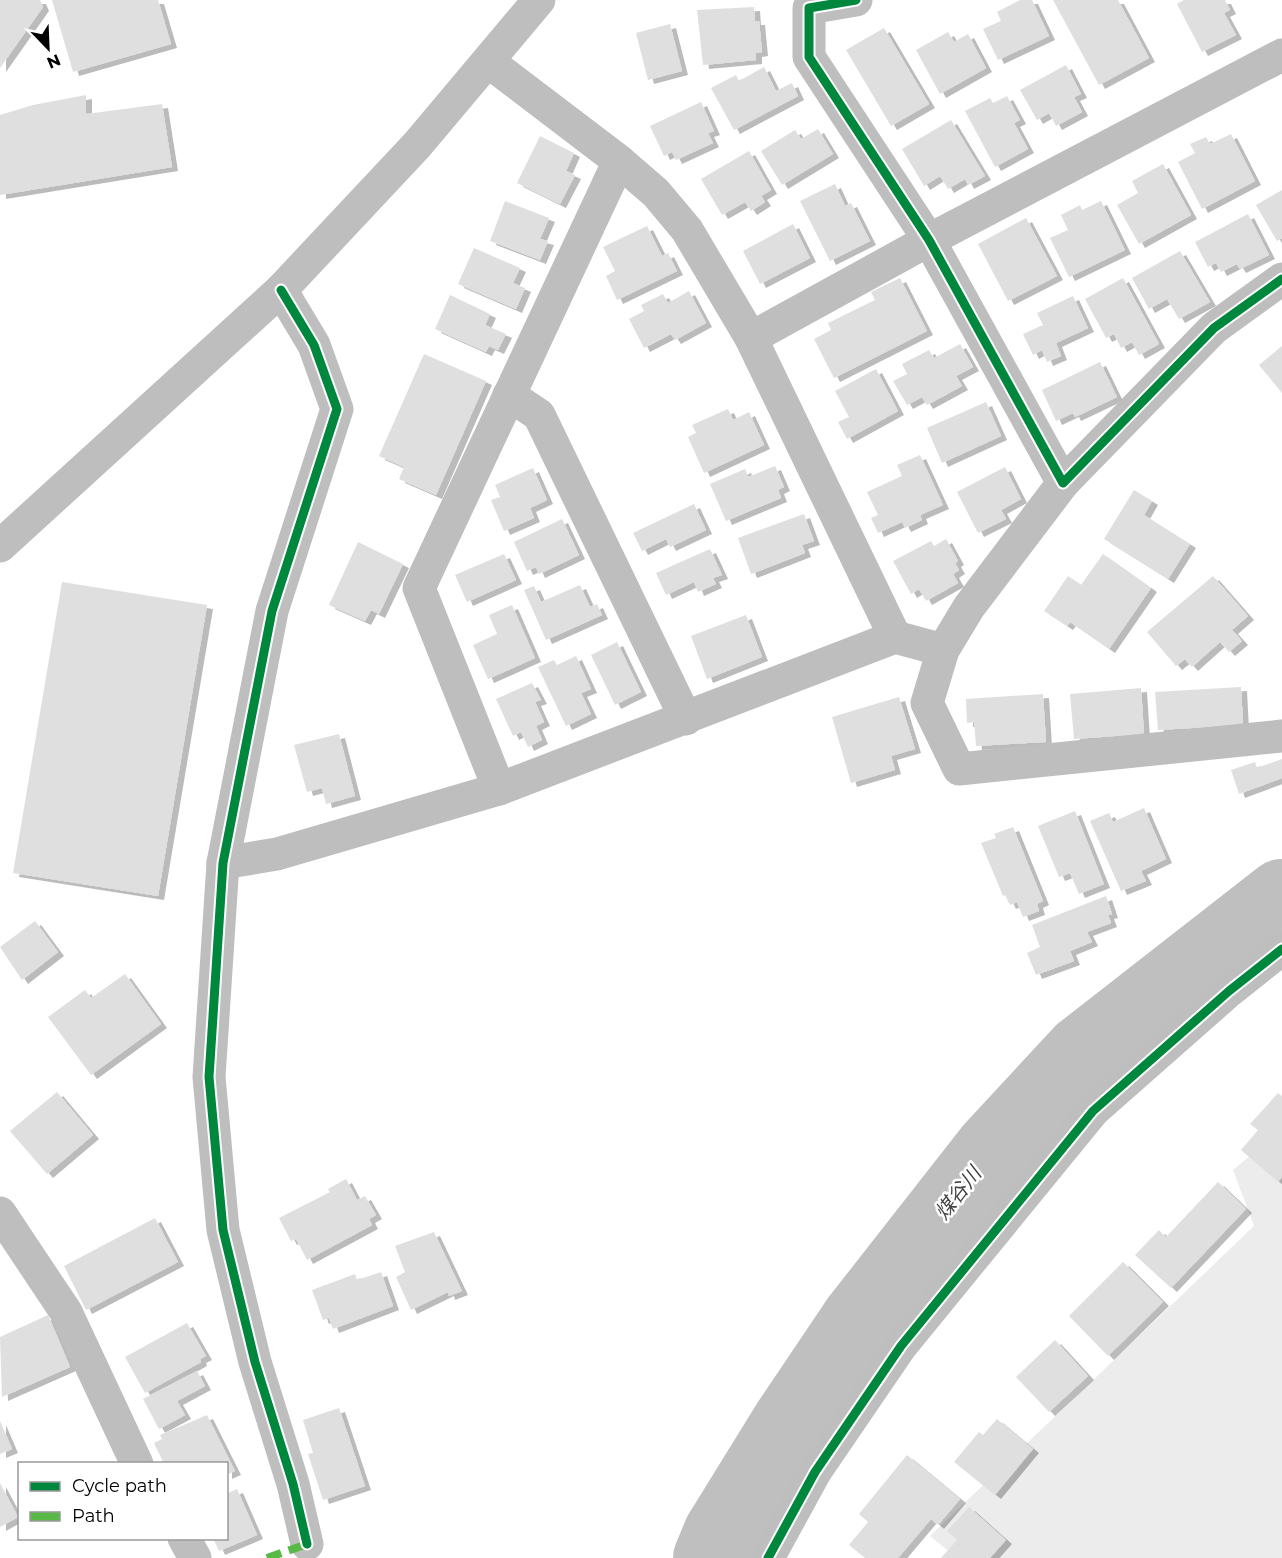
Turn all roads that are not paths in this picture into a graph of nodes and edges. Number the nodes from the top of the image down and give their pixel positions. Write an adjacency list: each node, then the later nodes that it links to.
1 (539, 0): 4 (street)
2 (856, 0): 6 (street)
3 (1282, 55): 6 (street)
4 (489, 62): 5 (street); 8 (street)
5 (619, 160): 9 (street); 10 (street)
6 (929, 240): 9 (street); 11 (street)
7 (1282, 279): 11 (street)
8 (281, 290): 12 (street); 18 (street)
9 (751, 338): 13 (street)
10 (509, 395): 15 (street); 17 (street)
11 (1064, 483): 14 (street)
12 (0, 546)
13 (895, 637): 14 (street); 15 (street)
14 (943, 650): 16 (street)
15 (686, 719): 17 (street)
16 (1282, 736)
17 (499, 789): 18 (street)
18 (223, 863): 23 (street)
19 (1282, 949): 25 (street)
20 (0, 1213): 21 (street)
21 (136, 1462)
22 (185, 1540): 24 (street)
23 (307, 1544)
24 (195, 1558)
25 (768, 1558)

